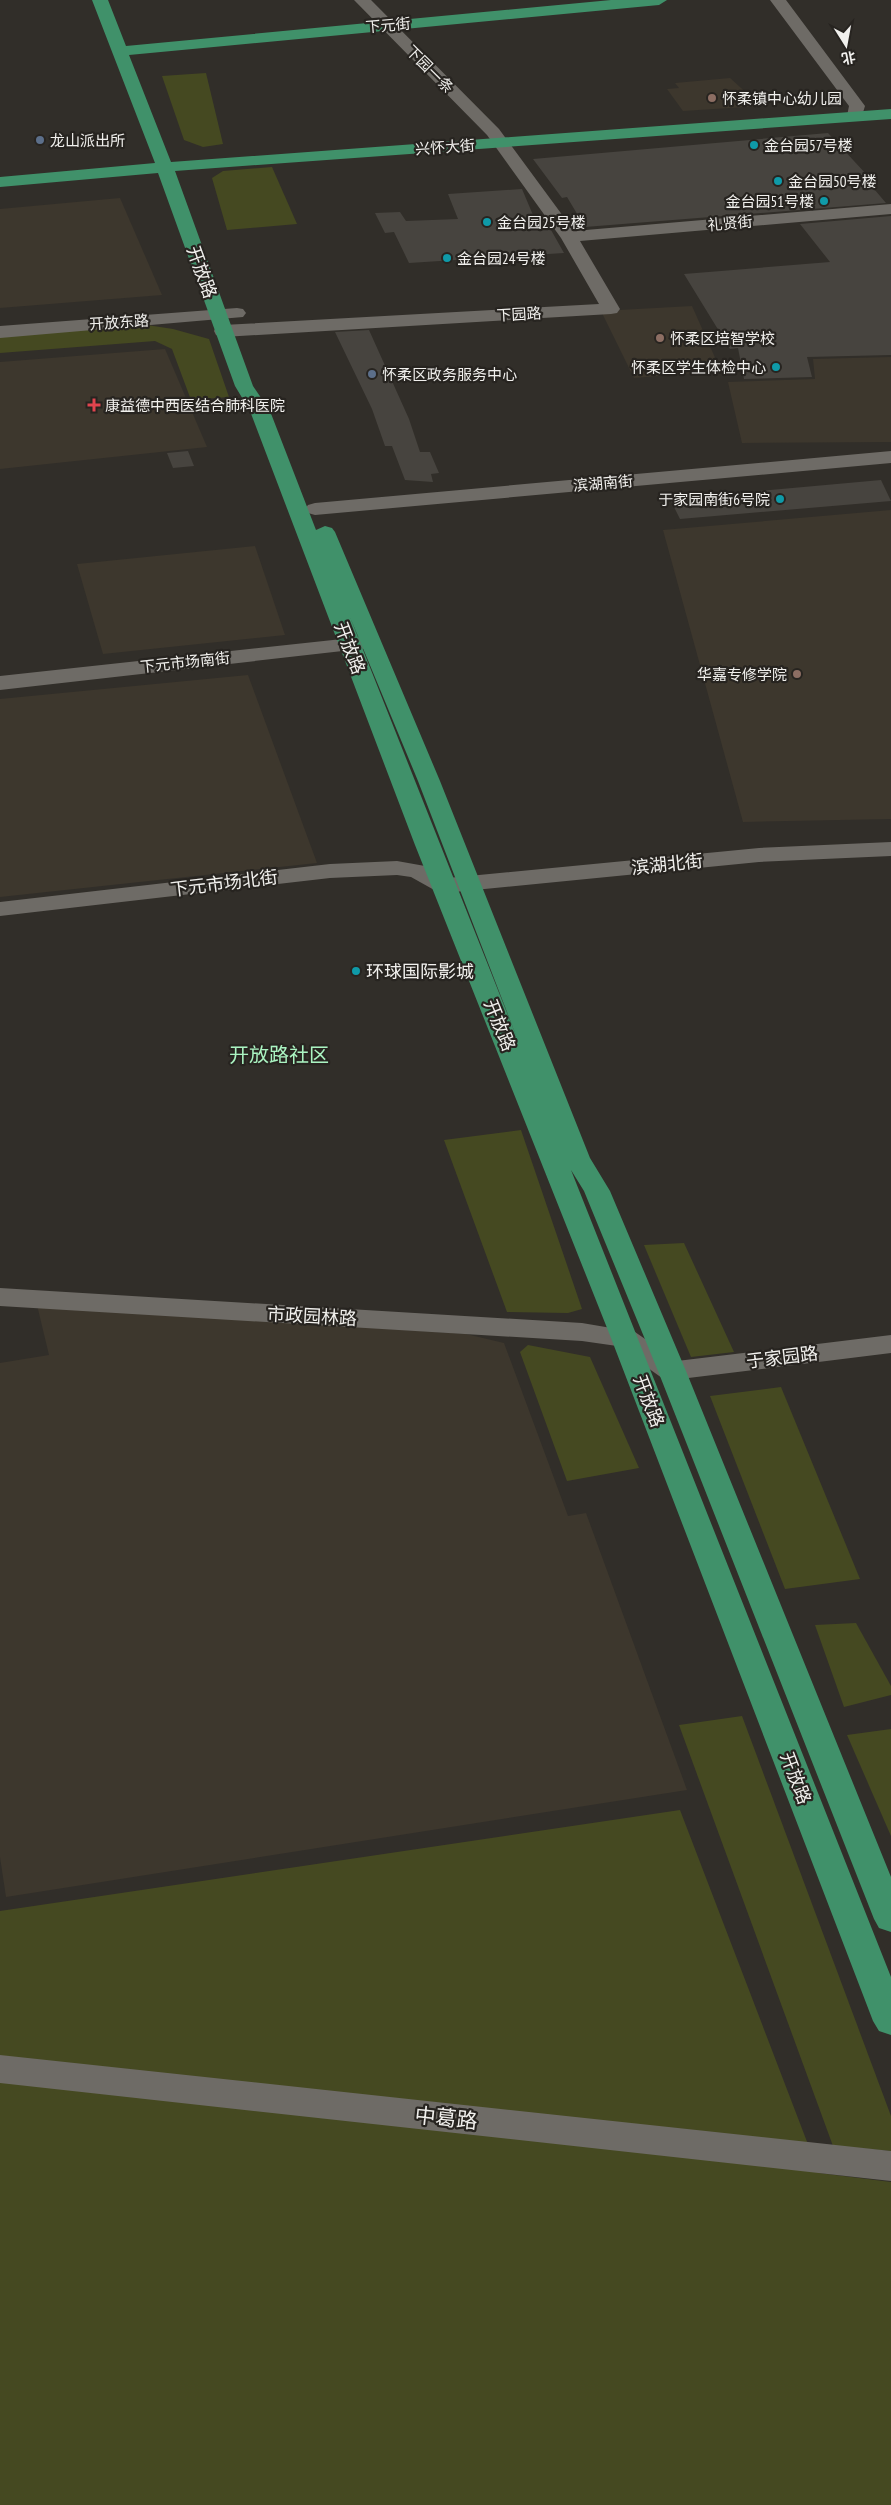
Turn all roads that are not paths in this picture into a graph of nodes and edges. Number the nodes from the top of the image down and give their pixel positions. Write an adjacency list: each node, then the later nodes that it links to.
1 (100, 0): 8 (main road, 开放路)
2 (114, 0): 8 (main road, 开放路)
3 (362, 0): 7 (street, 下园一条)
4 (615, 0): 7 (main road, 下元街)
5 (659, 0): 7 (main road, 下元街)
6 (778, 0): 10 (street)
7 (385, 24): 8 (main road, 下元街); 12 (street, 下园一条)
8 (125, 48): 13 (main road, 开放路)
9 (891, 109): 10 (main road, 兴怀大街)
10 (856, 114): 11 (main road, 兴怀大街); 12 (main road, 兴怀大街)
11 (891, 114)
12 (499, 141): 13 (main road, 兴怀大街); 17 (street, 下园路)
13 (171, 164): 14 (main road, 兴怀大街); 15 (main road, 兴怀大街); 18 (main road, 开放路); 18 (main road, 开放路)
14 (0, 172)
15 (0, 182)
16 (891, 209): 17 (street, 礼贤街)
17 (569, 236): 18 (street, 下园路)
18 (230, 322): 19 (street, 开放东路); 20 (main road, 开放路); 24 (main road, 开放路)
19 (0, 332)
20 (254, 359)
21 (265, 385): 23 (main road, 开放路)
22 (891, 457): 23 (street, 滨湖南街)
23 (316, 509): 24 (main road, 开放路)
24 (359, 643): 25 (street, 下元市场南街); 27 (main road, 开放路)
25 (0, 683)
26 (891, 849): 27 (street, 滨湖北街)
27 (456, 885): 28 (street, 下元市场北街); 30 (main road, 开放路); 32 (main road, 开放路)
28 (0, 909)
29 (0, 1296): 30 (street, 市政园林路)
30 (625, 1338): 32 (street); 34 (main road, 开放路)
31 (891, 1344): 32 (street, 于家园路)
32 (672, 1371): 33 (main road, 开放路)
33 (891, 1919)
34 (891, 2021)
35 (0, 2069): 36 (street, 中葛路)
36 (891, 2166)

